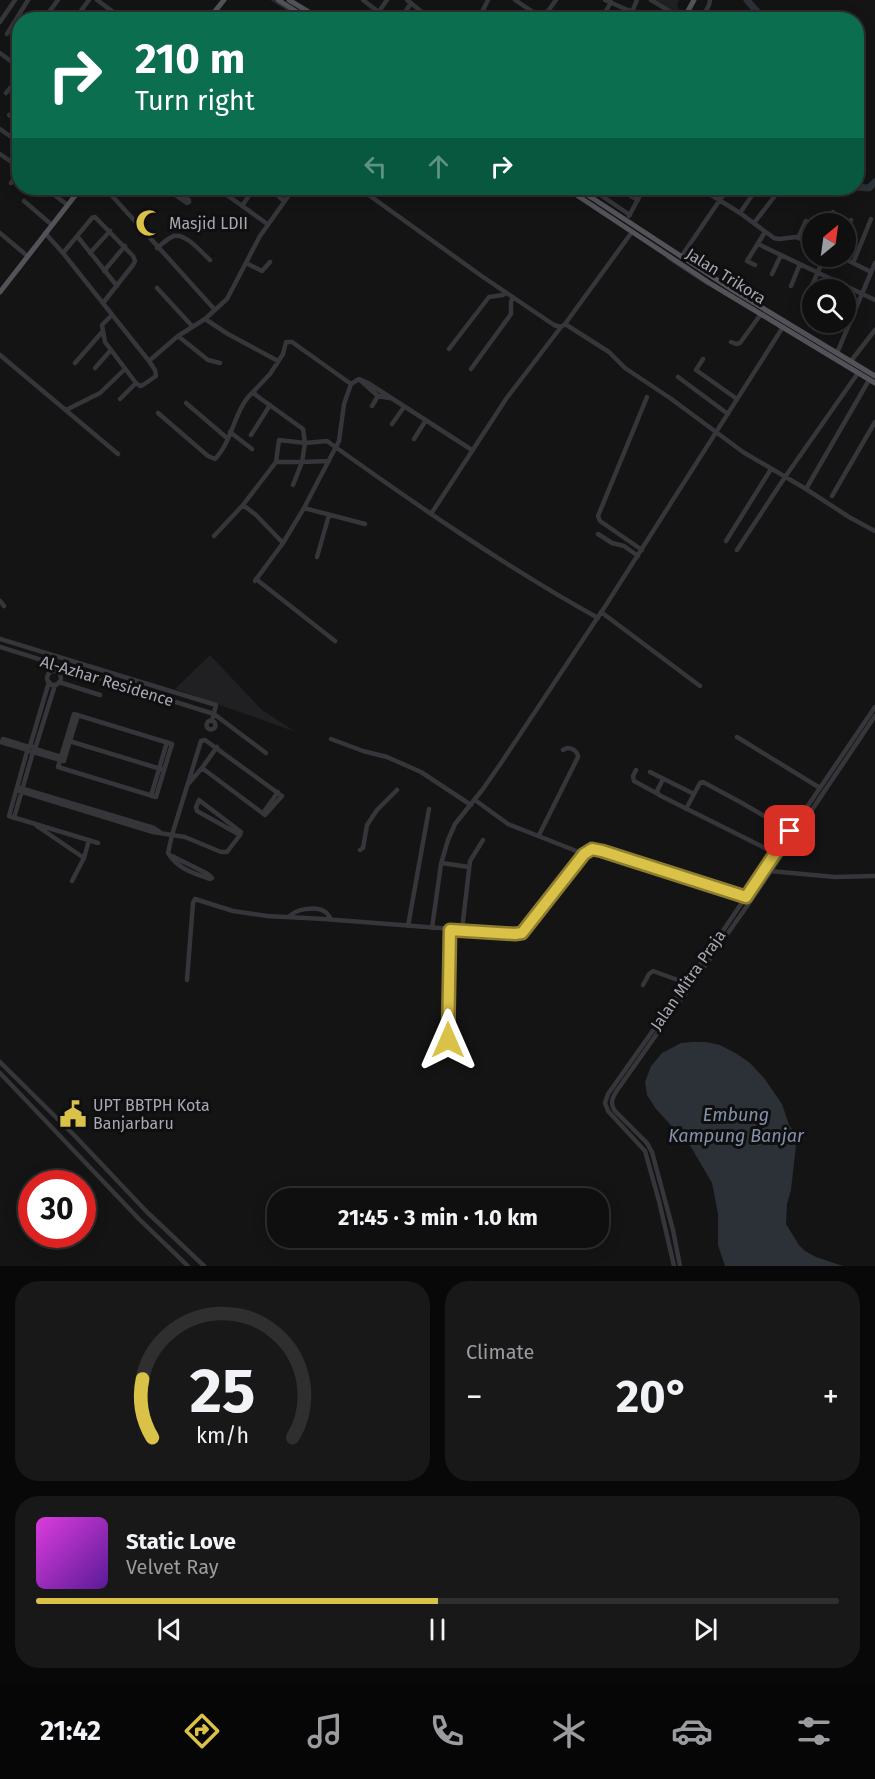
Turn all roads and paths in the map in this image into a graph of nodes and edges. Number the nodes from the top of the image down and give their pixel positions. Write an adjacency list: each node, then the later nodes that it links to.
1 (15, 0): 23 (street)
2 (97, 0): 14 (street)
3 (226, 0): 15 (main road)
4 (278, 0): 16 (main road)
5 (289, 0): 17 (main road)
6 (363, 0): 18 (street)
7 (515, 0): 20 (street)
8 (556, 0): 21 (street)
9 (637, 0): 13 (street)
10 (651, 0): 22 (street)
11 (409, 1): 19 (street)
12 (608, 1): 13 (street)
13 (631, 11)
14 (114, 12)
15 (215, 12)
16 (297, 12)
17 (309, 12)
18 (377, 12)
19 (422, 12)
20 (532, 12)
21 (546, 12)
22 (671, 12)
23 (0, 22)
24 (12, 26): 25 (street)
25 (7, 34)
26 (0, 53): 27 (street)
27 (12, 62)
28 (12, 87): 29 (street)
29 (6, 93)
30 (9, 114): 31 (street)
31 (12, 116)
32 (2, 155): 33 (street)
33 (0, 162)
34 (54, 195): 58 (street)
35 (72, 195): 58 (main road)
36 (74, 195): 66 (main road)
37 (111, 195): 80 (street)
38 (227, 195): 59 (street)
39 (249, 195): 59 (street)
40 (278, 195): 57 (street)
41 (289, 195): 57 (street)
42 (369, 195): 107 (street)
43 (576, 195): 69 (main road, Jalan Trikora)
44 (588, 195): 53 (main road, Jalan Trikora)
45 (594, 195): 53 (street)
46 (600, 195): 61 (street)
47 (629, 195): 55 (street)
48 (640, 195): 55 (street)
49 (714, 195): 54 (street)
50 (723, 195): 54 (street)
51 (752, 195): 60 (street)
52 (776, 195): 65 (street)
53 (592, 198): 63 (main road, Jalan Trikora)
54 (720, 199): 60 (street); 86 (street)
55 (638, 200): 61 (street)
56 (24, 201): 66 (street)
57 (284, 201): 89 (street)
58 (65, 203): 66 (main road)
59 (242, 206): 64 (street)
60 (740, 213): 65 (street)
61 (630, 215): 63 (street)
62 (870, 219): 85 (street)
63 (627, 221): 73 (main road, Jalan Trikora)
64 (266, 223)
65 (754, 223): 70 (street)
66 (51, 224): 72 (main road); 77 (main road)
67 (802, 229): 75 (street)
68 (110, 231): 74 (street); 79 (street); 82 (street)
69 (632, 232): 73 (main road, Jalan Trikora); 117 (street)
70 (765, 232): 75 (street); 78 (street)
71 (0, 233): 83 (street)
72 (45, 233): 77 (main road); 81 (street)
73 (640, 234): 86 (main road, Jalan Trikora); 113 (main road, Jalan Trikora)
74 (77, 236): 81 (street); 82 (street)
75 (798, 237): 76 (street)
76 (802, 239)
77 (35, 244): 83 (main road); 106 (main road)
78 (758, 244): 84 (street); 93 (street)
79 (124, 246): 95 (street); 102 (street)
80 (157, 248): 87 (street); 112 (street)
81 (63, 253): 111 (street)
82 (90, 253): 95 (street)
83 (25, 254): 101 (main road)
84 (781, 255): 91 (street); 98 (street)
85 (856, 255)
86 (681, 257): 121 (main road, Jalan Trikora)
87 (210, 260)
88 (270, 262): 89 (street)
89 (246, 263): 112 (street)
90 (875, 263): 97 (street)
91 (800, 264): 96 (street); 103 (street)
92 (856, 264): 97 (street)
93 (755, 265)
94 (820, 267): 96 (street)
95 (104, 270): 102 (street)
96 (818, 272): 99 (street); 100 (street)
97 (871, 272): 108 (street)
98 (772, 274)
99 (815, 279)
100 (832, 279)
101 (0, 286)
102 (117, 286): 111 (street)
103 (791, 286)
104 (157, 288): 116 (street)
105 (856, 291): 108 (street)
106 (0, 292)
107 (506, 293): 109 (street); 124 (street)
108 (862, 294): 110 (street); 126 (street)
109 (513, 297): 117 (street); 136 (street)
110 (875, 300)
111 (103, 303): 114 (street)
112 (215, 310): 115 (street)
113 (761, 314): 118 (main road, Jalan Trikora); 123 (street)
114 (112, 315): 120 (street); 129 (street)
115 (205, 319): 116 (street); 130 (street)
116 (192, 326): 122 (street)
117 (563, 326): 159 (street); 166 (street)
118 (783, 327): 121 (main road, Jalan Trikora); 148 (street)
119 (875, 330): 131 (street)
120 (104, 331): 125 (street); 132 (street)
121 (797, 333): 126 (main road, Jalan Trikora); 137 (main road, Jalan Trikora)
122 (178, 336): 129 (street); 133 (street)
123 (731, 342)
124 (449, 349)
125 (111, 350): 134 (street); 135 (street)
126 (837, 353): 131 (main road, Jalan Trikora)
127 (0, 355): 153 (street)
128 (703, 359): 148 (street)
129 (148, 361): 141 (street)
130 (278, 361): 142 (street); 143 (street)
131 (851, 362): 140 (main road, Jalan Trikora)
132 (75, 363)
133 (220, 363)
134 (95, 368)
135 (125, 369): 141 (street); 153 (street)
136 (471, 369)
137 (858, 373): 140 (main road, Jalan Trikora); 172 (street)
138 (678, 377): 155 (street)
139 (359, 379): 142 (street); 144 (street); 147 (street)
140 (873, 380): 174 (street)
141 (136, 383): 146 (street)
142 (351, 384): 164 (street)
143 (253, 392): 150 (street); 160 (street)
144 (378, 396): 147 (street); 151 (street)
145 (647, 397): 186 (street)
146 (120, 399)
147 (391, 399): 152 (street)
148 (737, 399): 155 (street)
149 (186, 403): 160 (street)
150 (270, 405): 161 (street); 163 (street)
151 (372, 406)
152 (404, 407): 156 (street); 158 (street)
153 (66, 410): 167 (street)
154 (158, 413): 160 (street)
155 (728, 414): 159 (street)
156 (426, 420): 162 (street); 166 (street)
157 (875, 422): 175 (street)
158 (392, 424)
159 (716, 433): 171 (street); 186 (street)
160 (229, 435): 165 (street)
161 (251, 435)
162 (414, 439)
163 (304, 443): 164 (street); 169 (street); 170 (street)
164 (335, 448): 168 (street); 178 (street)
165 (252, 449)
166 (472, 450): 178 (street)
167 (118, 454)
168 (328, 461): 170 (street); 177 (street)
169 (276, 462): 170 (street); 176 (street)
170 (302, 462): 173 (street)
171 (771, 469): 172 (street); 184 (street)
172 (785, 477): 174 (street); 187 (street)
173 (293, 485)
174 (806, 489): 181 (street)
175 (832, 496)
176 (243, 506): 183 (street); 185 (street)
177 (304, 508): 179 (street); 185 (street)
178 (431, 514): 191 (street)
179 (329, 515): 180 (street); 188 (street)
180 (365, 524)
181 (875, 531)
182 (598, 534): 189 (street)
183 (214, 537)
184 (726, 541)
185 (283, 543): 193 (street)
186 (642, 550): 189 (street)
187 (738, 550)
188 (317, 556)
189 (638, 556): 190 (street)
190 (601, 612): 191 (street); 202 (street)
191 (597, 618): 228 (street)
192 (0, 639): 195 (street, Al-Azhar Residence)
193 (335, 641)
194 (0, 648): 197 (street, Al-Azhar Residence)
195 (54, 656): 196 (street, Al-Azhar Residence); 197 (street)
196 (64, 659): 198 (street); 205 (street, Al-Azhar Residence)
197 (52, 664): 198 (street, Al-Azhar Residence); 199 (street)
198 (62, 667): 200 (street); 205 (street, Al-Azhar Residence)
199 (50, 672): 200 (street); 201 (street)
200 (60, 675): 201 (street)
201 (54, 683): 203 (street); 213 (street)
202 (700, 686)
203 (100, 695)
204 (875, 707): 223 (street, Jalan Mitra Praja)
205 (214, 714): 209 (street); 215 (street, Al-Azhar Residence)
206 (875, 716): 246 (street, Jalan Mitra Praja)
207 (737, 736): 223 (street)
208 (331, 739): 228 (street)
209 (205, 740): 212 (street); 222 (street)
210 (2, 741): 213 (street)
211 (68, 741): 216 (street); 218 (street); 218 (street)
212 (217, 747): 217 (street); 217 (street)
213 (30, 749): 216 (street); 224 (street)
214 (563, 750): 235 (street)
215 (266, 753)
216 (62, 759): 218 (street)
217 (202, 768): 222 (street)
218 (162, 769)
219 (636, 770): 226 (street)
220 (650, 772): 221 (street)
221 (663, 779): 226 (street); 227 (street)
222 (187, 785): 233 (street)
223 (820, 788): 232 (street, Jalan Mitra Praja)
224 (19, 789): 231 (street); 233 (street)
225 (397, 790): 239 (street)
226 (657, 794): 230 (street)
227 (694, 794): 230 (street); 232 (street)
228 (473, 803): 235 (street); 244 (street)
229 (429, 809): 252 (street)
230 (686, 809): 240 (street)
231 (33, 824): 236 (street); 243 (street)
232 (790, 831): 240 (street, Jalan Mitra Praja)
233 (172, 835): 234 (street); 241 (street)
234 (240, 835): 234 (street)
235 (539, 835): 242 (street)
236 (89, 840): 238 (street); 243 (street)
237 (483, 840): 245 (street)
238 (98, 843)
239 (360, 850)
240 (775, 853): 249 (street, Jalan Mitra Praja)
241 (168, 854): 241 (street)
242 (584, 854): 249 (street); 255 (street)
243 (84, 858): 248 (street)
244 (442, 862): 245 (street); 253 (street)
245 (469, 867): 255 (street)
246 (771, 871): 247 (street); 249 (street, Jalan Mitra Praja)
247 (875, 876)
248 (72, 881)
249 (749, 898): 257 (street, Jalan Mitra Praja); 269 (street, Jalan Mitra Praja)
250 (289, 917): 251 (street); 251 (street); 256 (street)
251 (331, 919): 252 (street)
252 (408, 926): 253 (street)
253 (432, 928): 254 (street)
254 (450, 930): 255 (street); 259 (street)
255 (462, 930)
256 (187, 981)
257 (686, 983): 258 (street); 268 (street, Jalan Mitra Praja)
258 (643, 985)
259 (448, 1040)
260 (0, 1062): 262 (street)
261 (0, 1073): 263 (street)
262 (147, 1212): 263 (street); 264 (street)
263 (140, 1219): 265 (street)
264 (171, 1234): 265 (street); 267 (street)
265 (164, 1242): 266 (street)
266 (188, 1266)
267 (204, 1266)
268 (674, 1266)
269 (680, 1266)

